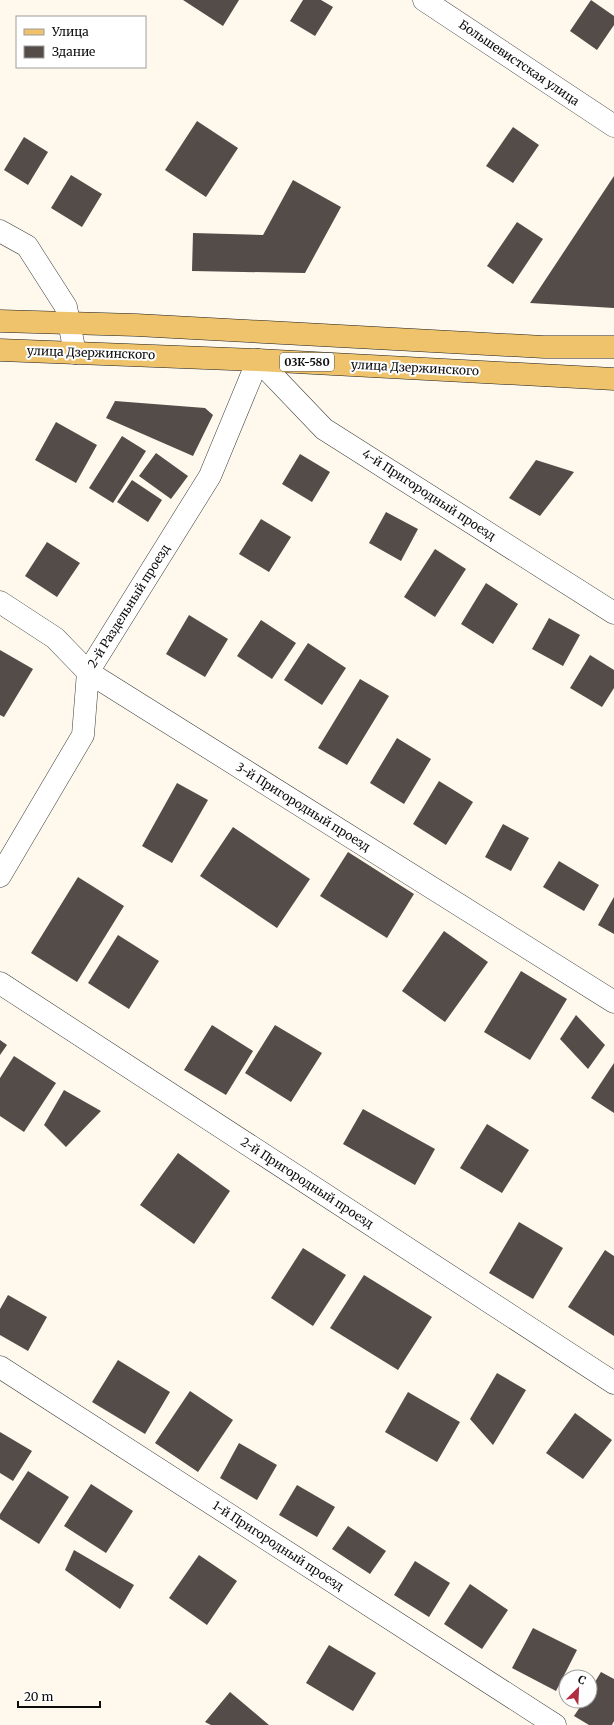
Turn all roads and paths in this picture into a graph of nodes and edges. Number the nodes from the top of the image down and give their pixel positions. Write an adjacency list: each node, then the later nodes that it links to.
1 (424, 0): 2 (street, Большевистская улица)
2 (614, 126)
3 (0, 231): 5 (street)
4 (0, 321): 5 (main road, 03К-580)
5 (69, 324): 6 (main road, 03К-580); 8 (street)
6 (614, 347)
7 (0, 350): 8 (main road, улица Дзержинского / 03К-580)
8 (75, 353): 9 (main road, улица Дзержинского / 03К-580)
9 (258, 360): 10 (main road, улица Дзержинского / 03К-580); 12 (street, 4-й Пригородный проезд); 13 (street, 2-й Раздельный проезд)
10 (614, 379)
11 (0, 602): 13 (street, 3-й Пригородный проезд)
12 (614, 614)
13 (88, 672): 14 (street, 2-й Раздельный проезд); 16 (street, 3-й Пригородный проезд)
14 (0, 876)
15 (0, 983): 18 (street, 2-й Пригородный проезд)
16 (614, 1002)
17 (0, 1368): 19 (street, 1-й Пригородный проезд)
18 (614, 1384)
19 (555, 1725)

